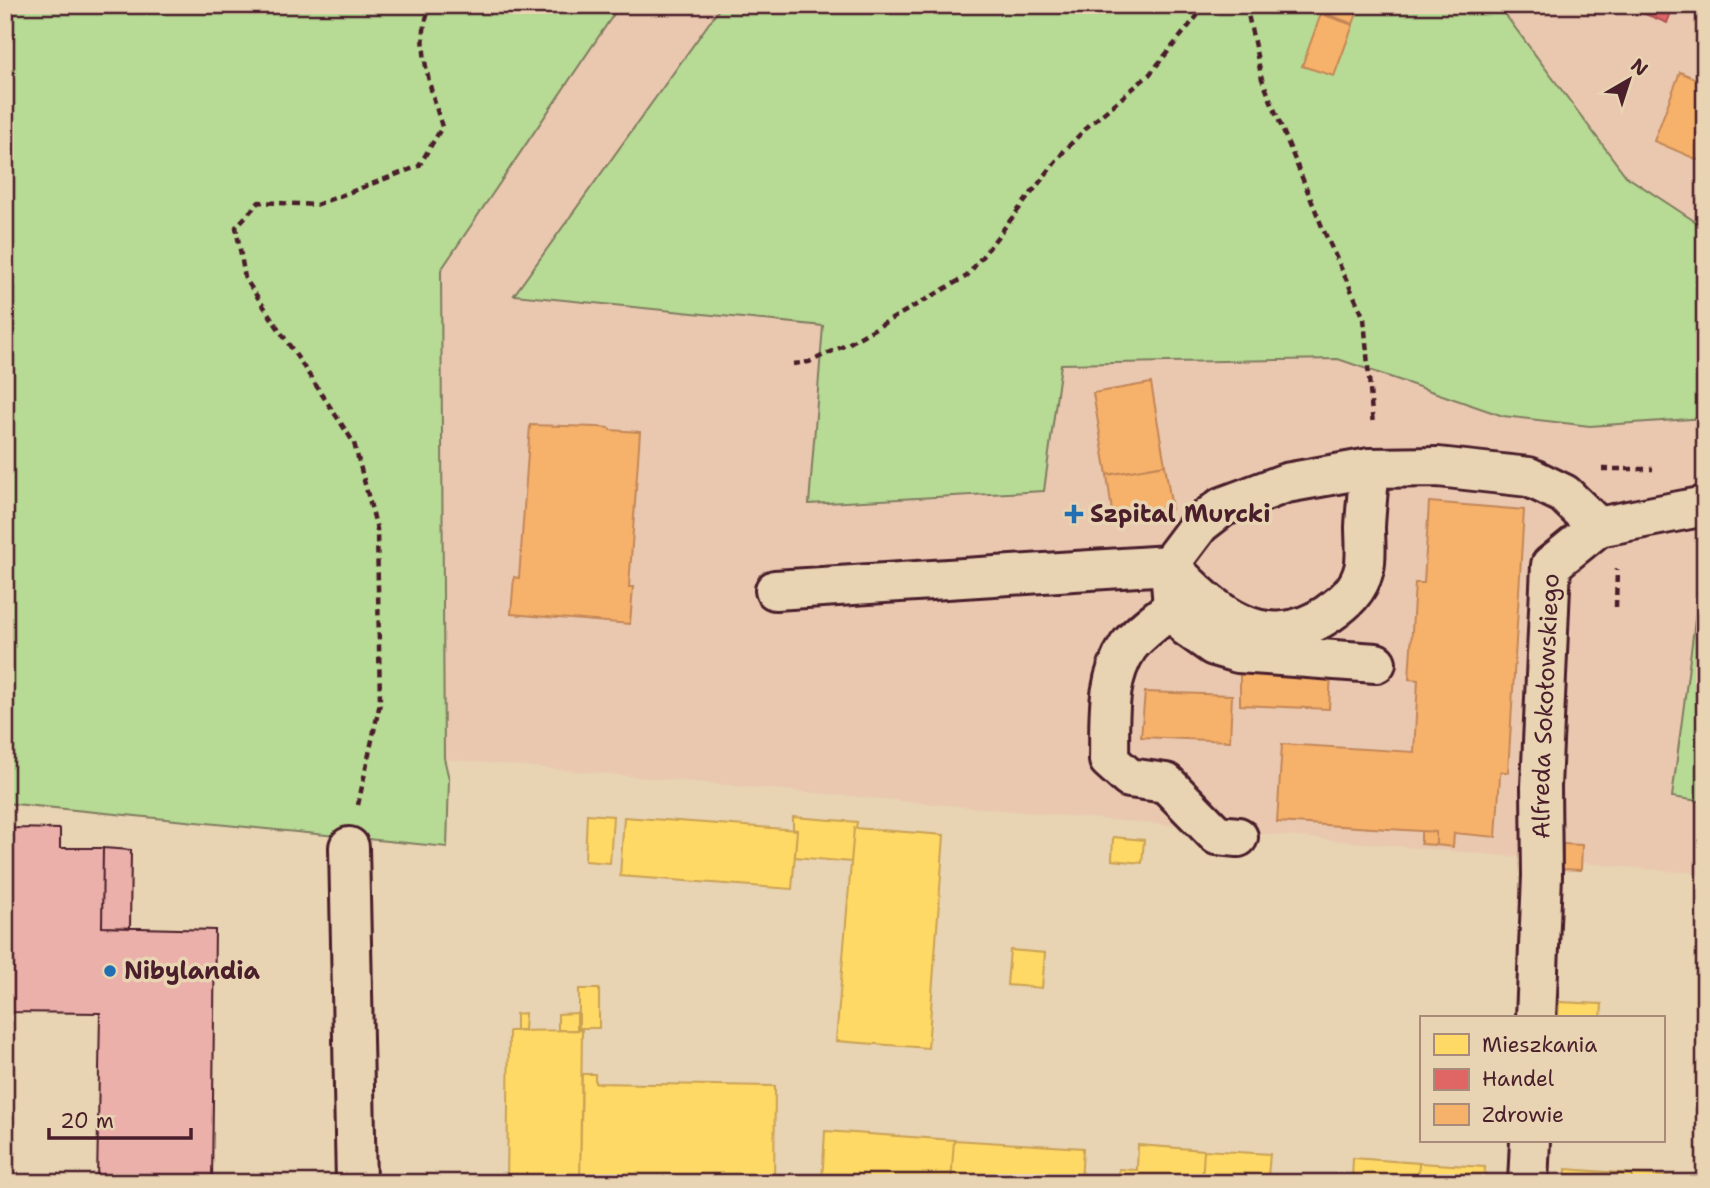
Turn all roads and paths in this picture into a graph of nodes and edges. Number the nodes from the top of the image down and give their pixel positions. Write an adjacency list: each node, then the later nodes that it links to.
1 (432, 5): 16 (path)
2 (1206, 5): 4 (path)
3 (1246, 5): 5 (path)
4 (793, 364)
5 (1373, 428)
6 (1370, 468): 10 (street); 11 (street); 11 (street)
7 (1654, 469): 8 (path)
8 (1601, 470)
9 (1705, 506): 10 (street, Alfreda Sokołowskiego)
10 (1598, 527): 17 (street, Alfreda Sokołowskiego)
11 (1169, 565): 12 (street); 13 (street)
12 (775, 590)
13 (1173, 607): 14 (street); 15 (street)
14 (1376, 663)
15 (1238, 837)
16 (349, 847): 19 (street)
17 (1536, 1016)
18 (1530, 1142): 20 (street)
19 (356, 1183)
20 (1528, 1183)

